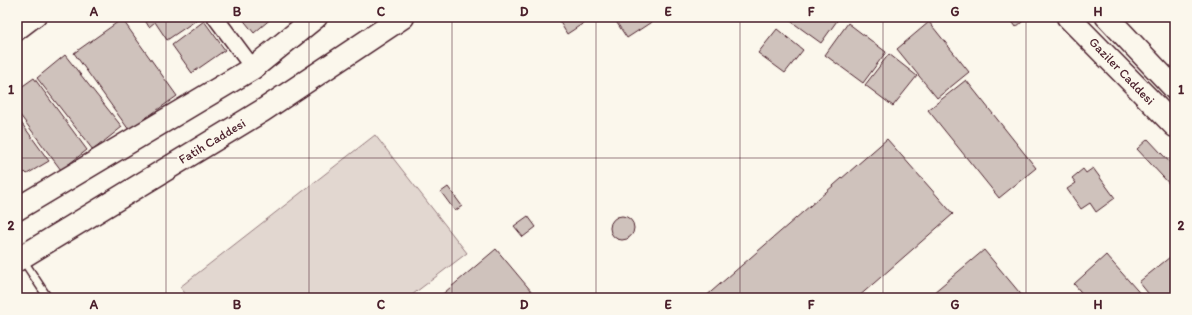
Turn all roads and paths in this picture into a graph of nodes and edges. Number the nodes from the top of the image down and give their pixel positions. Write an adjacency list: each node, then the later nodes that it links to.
1 (38, 17): 7 (street)
2 (215, 17): 8 (street)
3 (316, 17): 8 (main road)
4 (403, 17): 12 (main road, Fatih Caddesi)
5 (1068, 17): 10 (main road, Gaziler Caddesi)
6 (1107, 17): 9 (main road, Gaziler Caddesi)
7 (17, 32)
8 (253, 68): 11 (main road)
9 (1175, 89)
10 (1175, 126)
11 (17, 209)
12 (19, 259): 13 (lane)
13 (48, 298)

